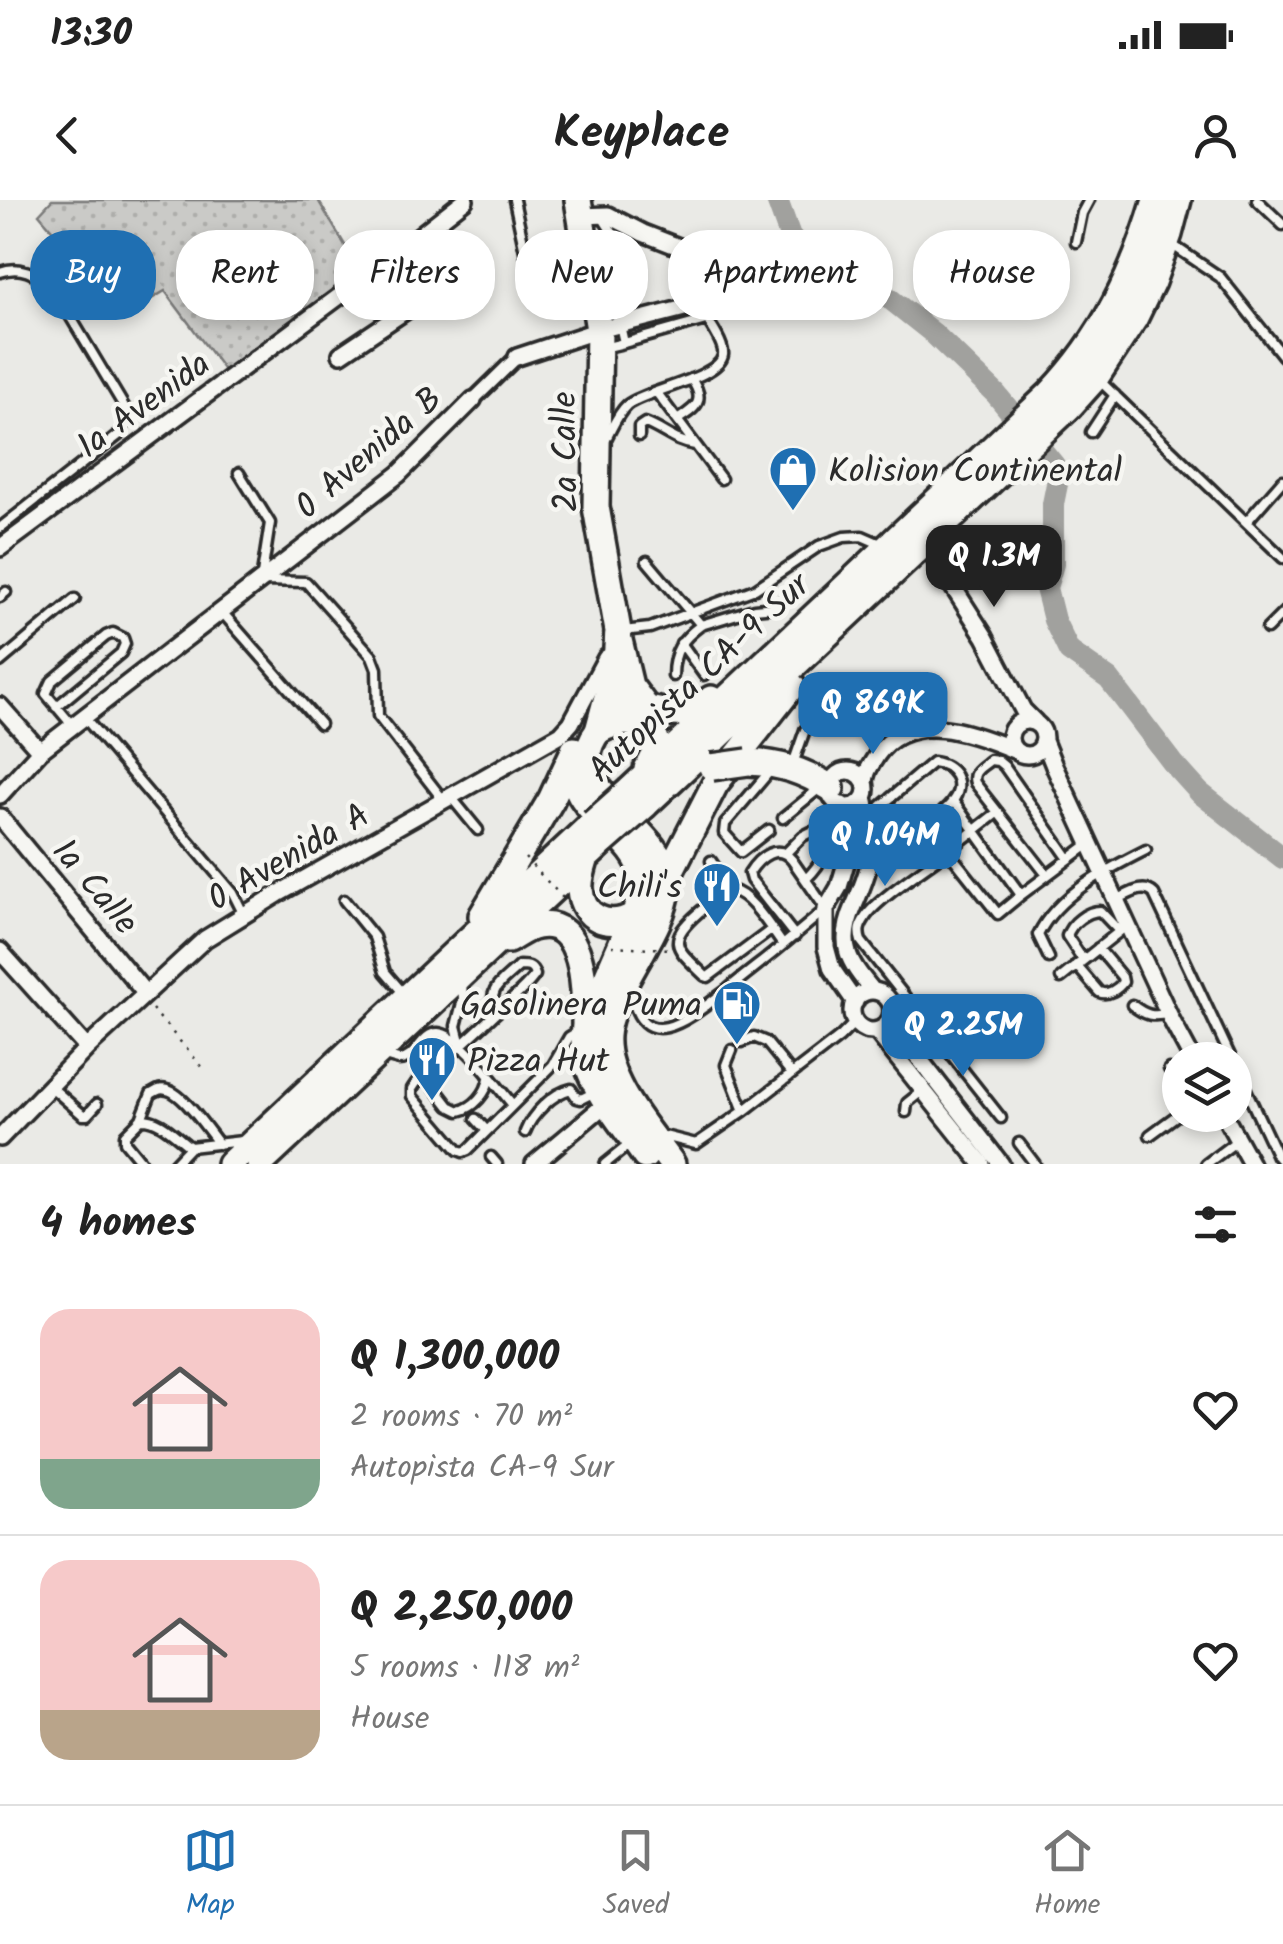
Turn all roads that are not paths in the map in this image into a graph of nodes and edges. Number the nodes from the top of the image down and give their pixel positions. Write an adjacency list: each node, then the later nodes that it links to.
1 (465, 200): 9 (street, 1a Avenida)
2 (514, 200): 10 (lane)
3 (1089, 200): 13 (lane)
4 (1156, 200): 28 (main road, Autopista CA-9 Sur)
5 (1178, 200): 12 (main road, Autopista CA-9 Sur)
6 (1257, 200): 8 (lane)
7 (587, 210): 11 (lane); 14 (street); 20 (main road, 2a Calle)
8 (1283, 225)
9 (427, 230)
10 (521, 230)
11 (608, 230)
12 (1167, 241): 22 (lane); 25 (main road, Autopista CA-9 Sur)
13 (1076, 242)
14 (668, 243)
15 (0, 272): 39 (lane)
16 (334, 301): 42 (street, 1a Avenida)
17 (668, 316): 20 (street, 0 Avenida B)
18 (392, 320): 21 (street)
19 (706, 320): 20 (lane); 24 (lane)
20 (610, 337): 23 (street, 0 Avenida B); 33 (main road, 2a Calle)
21 (341, 354)
22 (1283, 356)
23 (517, 357): 27 (street, 0 Avenida B)
24 (691, 379): 26 (lane); 29 (lane)
25 (1105, 386): 28 (main road, Autopista CA-9 Sur); 30 (lane); 38 (lane)
26 (657, 393): 29 (lane); 33 (lane)
27 (472, 400): 45 (street, 0 Avenida B)
28 (1060, 400): 34 (main road, Autopista CA-9 Sur)
29 (676, 420): 32 (lane)
30 (1090, 432)
31 (638, 436): 32 (lane)
32 (695, 445): 36 (lane)
33 (596, 456): 54 (main road, 2a Calle)
34 (984, 472): 40 (main road, Autopista CA-9 Sur); 41 (main road, Autopista CA-9 Sur)
35 (239, 473): 45 (lane)
36 (721, 479)
37 (1283, 480): 38 (lane)
38 (1247, 520): 43 (lane)
39 (0, 528)
40 (925, 543): 48 (main road, Autopista CA-9 Sur); 61 (street)
41 (888, 547): 50 (lane); 56 (main road, Autopista CA-9 Sur)
42 (0, 548)
43 (1283, 558)
44 (647, 561): 50 (lane)
45 (260, 581): 49 (street, 0 Avenida B); 85 (lane)
46 (790, 596): 52 (lane)
47 (75, 599): 57 (lane)
48 (856, 607): 81 (main road, Autopista CA-9 Sur); 105 (main road)
49 (221, 611): 67 (street, 0 Avenida B); 69 (lane)
50 (691, 613): 52 (lane); 54 (lane)
51 (1283, 613): 53 (lane)
52 (701, 625): 55 (lane)
53 (1267, 629)
54 (618, 640): 60 (main road, 2a Calle); 63 (main road); 85 (street, 0 Avenida A)
55 (681, 643): 58 (lane); 59 (lane)
56 (768, 659): 63 (main road); 82 (main road, Autopista CA-9 Sur)
57 (0, 662)
58 (704, 675)
59 (673, 676)
60 (606, 702): 63 (main road); 71 (main road, 2a Calle); 77 (main road, 2a Calle)
61 (1018, 702): 68 (street); 70 (street)
62 (0, 706): 74 (street)
63 (645, 706)
64 (56, 707): 64 (lane); 67 (lane)
65 (828, 710): 75 (lane)
66 (817, 716): 78 (lane)
67 (78, 722): 74 (street, 0 Avenida B); 112 (lane)
68 (1036, 722): 70 (street); 73 (street)
69 (320, 724)
70 (1014, 726): 72 (street); 76 (street)
71 (598, 731): 82 (main road); 105 (main road, 2a Calle)
72 (994, 741): 75 (street); 76 (street)
73 (1044, 741): 76 (street); 79 (street)
74 (40, 751): 84 (street, 0 Avenida B)
75 (880, 752): 80 (street)
76 (1022, 752): 79 (street)
77 (572, 755): 113 (main road); 118 (main road, 2a Calle)
78 (786, 766): 81 (main road, bridge); 83 (main road); 91 (lane)
79 (1054, 766): 94 (street)
80 (863, 781): 83 (street); 83 (street); 100 (street)
81 (667, 786): 82 (main road, Autopista CA-9 Sur)
82 (638, 792): 93 (main road, Autopista CA-9 Sur, bridge)
83 (832, 793): 89 (lane); 98 (street)
84 (0, 795)
85 (448, 799): 90 (lane); 112 (street, 0 Avenida A)
86 (953, 801): 92 (lane); 99 (lane); 99 (lane)
87 (998, 812): 92 (lane); 101 (lane); 104 (lane)
88 (0, 817): 127 (street, 1a Calle)
89 (783, 818)
90 (478, 830)
91 (768, 830)
92 (974, 830): 97 (lane); 108 (lane)
93 (594, 840): 113 (main road); 118 (main road, Autopista CA-9 Sur)
94 (1090, 843): 101 (lane); 103 (street)
95 (1146, 850): 103 (lane)
96 (786, 852): 106 (lane); 106 (lane); 116 (lane)
97 (948, 852): 108 (lane); 128 (lane)
98 (850, 854): 100 (lane); 111 (street)
99 (893, 854): 100 (lane)
100 (870, 855): 126 (street)
101 (1070, 859): 104 (lane)
102 (710, 861): 107 (lane)
103 (1103, 872): 110 (street); 121 (lane)
104 (1048, 875): 108 (lane)
105 (667, 878): 124 (main road)
106 (806, 879): 111 (lane)
107 (732, 890): 115 (lane); 115 (lane)
108 (1021, 895)
109 (344, 900): 129 (lane)
110 (1116, 900): 114 (street); 139 (lane)
111 (826, 909): 116 (lane); 130 (street)
112 (244, 915): 127 (street, 0 Avenida A)
113 (633, 916): 136 (main road)
114 (1123, 928): 119 (lane); 122 (lane); 132 (street)
115 (772, 930): 117 (lane)
116 (795, 936): 117 (lane)
117 (784, 945): 124 (lane)
118 (475, 947): 123 (main road, Autopista CA-9 Sur); 129 (main road, Autopista CA-9 Sur); 136 (main road)
119 (1098, 948): 122 (lane); 122 (lane)
120 (0, 951): 141 (street)
121 (1049, 958)
122 (1080, 963): 125 (lane)
123 (462, 974): 140 (lane); 143 (main road, Autopista CA-9 Sur)
124 (629, 975): 163 (main road)
125 (1061, 978)
126 (873, 991): 128 (street); 130 (street)
127 (143, 995): 141 (street, 0 Avenida A)
128 (894, 995): 135 (street); 155 (lane)
129 (407, 997): 168 (main road, Autopista CA-9 Sur)
130 (854, 1002): 134 (street)
131 (1132, 1004): 132 (lane)
132 (1168, 1013): 138 (street)
133 (496, 1014): 133 (lane); 140 (lane)
134 (855, 1022): 135 (street); 144 (lane)
135 (883, 1026): 148 (street); 178 (street)
136 (585, 1032): 149 (main road); 152 (lane)
137 (742, 1042): 144 (lane)
138 (1183, 1042)
139 (1224, 1042)
140 (461, 1045): 143 (lane); 145 (lane); 146 (lane)
141 (87, 1048): 147 (street, 0 Avenida A)
142 (732, 1050): 153 (lane)
143 (377, 1054): 168 (main road, Autopista CA-9 Sur)
144 (792, 1074): 153 (lane)
145 (426, 1076): 146 (lane); 159 (lane)
146 (489, 1078): 152 (lane)
147 (50, 1086): 151 (lane); 164 (street, 0 Avenida A)
148 (922, 1091): 154 (lane); 177 (street)
149 (604, 1096): 160 (lane); 163 (main road); 173 (street)
150 (1252, 1101): 170 (lane)
151 (97, 1104)
152 (513, 1105): 159 (lane)
153 (744, 1111): 163 (lane)
154 (906, 1112)
155 (1000, 1118)
156 (140, 1119): 167 (lane); 169 (lane); 171 (lane)
157 (476, 1119): 159 (lane)
158 (1162, 1126): 162 (lane)
159 (487, 1131)
160 (525, 1132)
161 (1234, 1132): 165 (street)
162 (1150, 1134)
163 (642, 1137): 174 (lane); 175 (main road); 176 (main road)
164 (0, 1138)
165 (1238, 1140): 180 (lane); 181 (street)
166 (1020, 1144): 179 (lane)
167 (190, 1148): 169 (lane); 172 (lane)
168 (258, 1152): 169 (main road, Autopista CA-9 Sur)
169 (224, 1154)
170 (1280, 1159): 182 (lane)
171 (143, 1164)
172 (174, 1164)
173 (534, 1164)
174 (605, 1164)
175 (651, 1164)
176 (672, 1164)
177 (982, 1164)
178 (1001, 1164)
179 (1035, 1164)
180 (1206, 1164)
181 (1251, 1164)
182 (1267, 1164)

